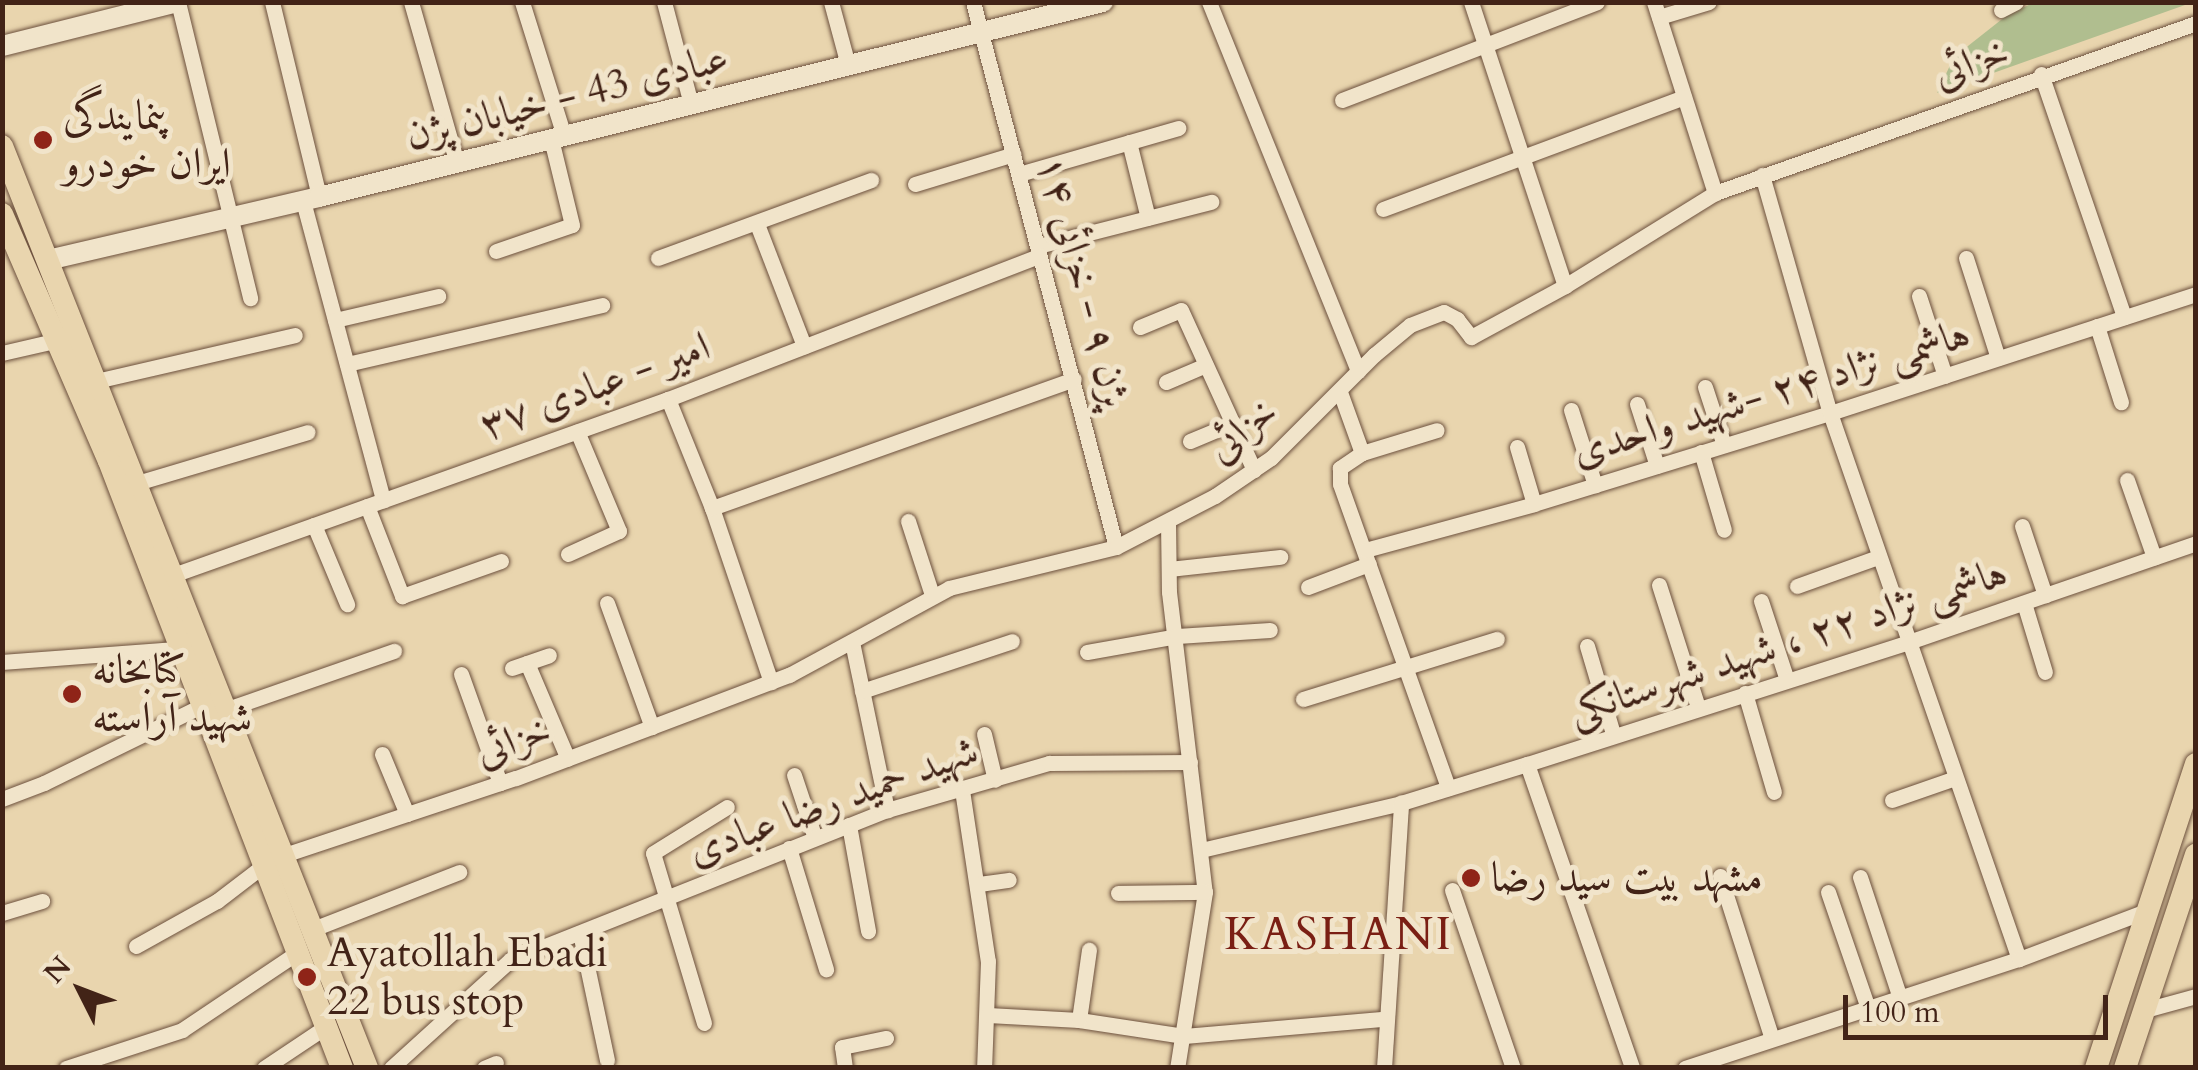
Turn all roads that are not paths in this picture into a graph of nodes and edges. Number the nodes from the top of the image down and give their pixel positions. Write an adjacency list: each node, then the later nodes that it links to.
1 (178, 2): 16 (street); 39 (street)
2 (272, 2): 35 (street)
3 (411, 2): 29 (street)
4 (522, 2): 24 (street)
5 (664, 2): 22 (street)
6 (830, 2): 18 (street)
7 (972, 2): 15 (street, پژن ۹ - خزائی ۱۴)
8 (1103, 2): 15 (street, عبادی 43 - خیابان پژن)
9 (1209, 2): 64 (street)
10 (1471, 2): 17 (street)
11 (1598, 2): 17 (street)
12 (1708, 2): 13 (street)
13 (1656, 10): 20 (street)
14 (2196, 23): 19 (street, خزائی)
15 (980, 34): 18 (street, عبادی 43 - خیابان پژن); 27 (street, پژن ۹ - خزائی ۱۴)
16 (2, 46)
17 (1484, 48): 21 (street); 28 (street)
18 (848, 65): 22 (street, عبادی 43 - خیابان پژن)
19 (2041, 74): 31 (street, خزائی); 53 (street)
20 (1684, 97): 28 (street); 34 (street)
21 (1342, 100)
22 (692, 104): 24 (street, عبادی 43 - خیابان پژن)
23 (1178, 128): 25 (street)
24 (557, 138): 29 (street, عبادی 43 - خیابان پژن); 42 (street)
25 (1129, 142): 30 (street); 40 (street)
26 (2, 146): 46 (main road)
27 (1014, 154): 30 (street, پژن ۹ - خزائی ۱۴); 33 (street)
28 (1522, 157): 37 (street); 47 (street)
29 (456, 163): 35 (street, عبادی 43 - خیابان پژن)
30 (1019, 174): 43 (street, پژن ۹ - خزائی ۱۴)
31 (1762, 175): 34 (street, خزائی); 75 (street)
32 (871, 180): 41 (street)
33 (916, 184)
34 (1715, 192): 47 (street, خزائی)
35 (311, 199): 39 (street, عبادی 43 - خیابان پژن); 54 (street)
36 (1211, 202): 40 (street, امیر - عبادی ۳۷)
37 (1383, 208)
38 (2, 214): 58 (main road)
39 (230, 218): 46 (street, عبادی 43 - خیابان پژن); 51 (street)
40 (1148, 218): 43 (street, امیر - عبادی ۳۷)
41 (757, 224): 44 (street); 59 (street)
42 (496, 250)
43 (1038, 251): 59 (street, امیر - عبادی ۳۷); 66 (street, پژن ۹ - خزائی ۱۴)
44 (658, 258)
45 (1966, 258): 61 (street)
46 (48, 260): 67 (main road)
47 (1566, 286): 64 (street, خزائی)
48 (2196, 294): 53 (street, هاشمی نژاد ۲۴ -شهید واحدی)
49 (438, 296): 54 (street)
50 (1919, 296): 65 (street)
51 (250, 298)
52 (602, 305): 62 (street)
53 (2124, 317): 55 (street, هاشمی نژاد ۲۴ -شهید واحدی)
54 (335, 320): 62 (street)
55 (2098, 326): 61 (street, هاشمی نژاد ۲۴ -شهید واحدی); 72 (street)
56 (1140, 327): 63 (street)
57 (294, 335): 67 (street)
58 (54, 340): 60 (street); 124 (main road)
59 (804, 346): 71 (street, امیر - عبادی ۳۷)
60 (2, 353)
61 (1998, 358): 65 (street, هاشمی نژاد ۲۴ -شهید واحدی)
62 (347, 364): 90 (street)
63 (1206, 365): 68 (street); 76 (street)
64 (1358, 371): 70 (street, خزائی)
65 (1945, 376): 75 (street, هاشمی نژاد ۲۴ -شهید واحدی)
66 (1074, 380): 92 (street); 99 (street, پژن ۹ - خزائی ۱۴)
67 (96, 381): 88 (main road)
68 (1166, 382)
69 (1706, 387): 81 (street)
70 (1340, 392): 84 (street); 86 (street, خزائی)
71 (668, 399): 78 (street, امیر - عبادی ۳۷); 92 (street)
72 (2122, 402)
73 (1637, 404): 85 (street)
74 (1571, 410): 89 (street)
75 (1830, 413): 81 (street, هاشمی نژاد ۲۴ -شهید واحدی); 103 (street)
76 (1233, 423): 80 (street); 86 (street)
77 (1437, 430): 84 (street)
78 (577, 431): 90 (street, امیر - عبادی ۳۷); 100 (street)
79 (308, 432): 88 (street)
80 (1190, 441)
81 (1724, 445): 83 (street, هاشمی نژاد ۲۴ -شهید واحدی)
82 (1517, 447): 91 (street)
83 (1701, 452): 85 (street, هاشمی نژاد ۲۴ -شهید واحدی); 97 (street)
84 (1362, 453): 102 (street)
85 (1656, 466): 89 (street, هاشمی نژاد ۲۴ -شهید واحدی)
86 (1254, 470): 94 (street, خزائی)
87 (2127, 480): 104 (street)
88 (137, 484): 107 (main road)
89 (1595, 485): 91 (street, هاشمی نژاد ۲۴ -شهید واحدی)
90 (375, 503): 95 (street, امیر - عبادی ۳۷); 105 (street)
91 (1534, 504): 102 (street, هاشمی نژاد ۲۴ -شهید واحدی)
92 (712, 508): 133 (street)
93 (908, 521): 111 (street)
94 (1168, 522): 99 (street, خزائی); 106 (street)
95 (314, 525): 107 (street, امیر - عبادی ۳۷); 116 (street)
96 (2022, 526): 112 (street)
97 (1724, 530)
98 (2196, 543): 104 (street, هاشمی نژاد ۲۲ ، شهید شهرستانکی)
99 (1116, 547): 111 (street, خزائی)
100 (568, 554)
101 (1280, 557): 106 (street)
102 (1367, 557): 110 (street, هاشمی نژاد ۲۴ -شهید واحدی); 129 (street)
103 (1878, 557): 109 (street); 122 (street)
104 (2154, 557): 112 (street, هاشمی نژاد ۲۲ ، شهید شهرستانکی)
105 (501, 560)
106 (1169, 569): 118 (street)
107 (173, 575): 124 (main road)
108 (1659, 585): 138 (street)
109 (1797, 586)
110 (1308, 587)
111 (932, 595): 121 (street, خزائی)
112 (2045, 595): 114 (street, هاشمی نژاد ۲۲ ، شهید شهرستانکی)
113 (1761, 601): 132 (street)
114 (2024, 602): 122 (street, هاشمی نژاد ۲۲ ، شهید شهرستانکی); 130 (street)
115 (608, 603): 140 (street)
116 (347, 604)
117 (1270, 630): 118 (street)
118 (1178, 636): 126 (street); 145 (street)
119 (1497, 638): 129 (street)
120 (1012, 641): 134 (street)
121 (852, 642): 133 (street, خزائی); 134 (street)
122 (1906, 643): 132 (street, هاشمی نژاد ۲۲ ، شهید شهرستانکی); 149 (street)
123 (1587, 646): 142 (street)
124 (190, 648): 128 (street); 137 (main road); 139 (main road)
125 (394, 651): 139 (street)
126 (1087, 652)
127 (549, 655): 144 (street)
128 (2, 662)
129 (1403, 666): 136 (street); 152 (street)
130 (2045, 672)
131 (461, 674): 151 (street)
132 (1787, 680): 135 (street, هاشمی نژاد ۲۲ ، شهید شهرستانکی)
133 (771, 682): 140 (street, خزائی)
134 (862, 691): 159 (street)
135 (1745, 693): 138 (street, هاشمی نژاد ۲۲ ، شهید شهرستانکی); 154 (street)
136 (1303, 700)
137 (201, 706): 155 (street); 166 (main road)
138 (1698, 707): 142 (street, هاشمی نژاد ۲۲ ، شهید شهرستانکی)
139 (226, 709): 166 (main road)
140 (652, 726): 144 (street, خزائی)
141 (984, 734): 150 (street)
142 (1612, 734): 146 (street, هاشمی نژاد ۲۲ ، شهید شهرستانکی)
143 (382, 754): 160 (street)
144 (568, 758): 151 (street, خزائی)
145 (1190, 762): 150 (street, شهید حمید رضا عبادی); 164 (street)
146 (1527, 764): 152 (street, هاشمی نژاد ۲۲ ، شهید شهرستانکی); 214 (street)
147 (2196, 764): 179 (main road)
148 (794, 775): 162 (street)
149 (1955, 778): 156 (street); 187 (street)
150 (995, 780): 153 (street, شهید حمید رضا عبادی)
151 (500, 783): 160 (street, خزائی)
152 (1448, 788): 157 (street, هاشمی نژاد ۲۲ ، شهید شهرستانکی)
153 (962, 790): 159 (street, شهید حمید رضا عبادی); 171 (street)
154 (1774, 792)
155 (2, 799)
156 (1892, 800)
157 (1401, 803): 164 (street, هاشمی نژاد ۲۲ ، شهید شهرستانکی); 194 (street)
158 (727, 806): 176 (street)
159 (888, 810): 161 (street, شهید حمید رضا عبادی)
160 (407, 814): 166 (street, خزائی)
161 (849, 825): 162 (street, شهید حمید رضا عبادی); 182 (street)
162 (815, 838): 163 (street, شهید حمید رضا عبادی)
163 (789, 848): 176 (street, شهید حمید رضا عبادی); 188 (street)
164 (1200, 850): 173 (street)
165 (2196, 854): 177 (main road)
166 (274, 860): 181 (main road); 184 (street, خزائی); 186 (main road)
167 (459, 872): 181 (street)
168 (1720, 876): 200 (street)
169 (1860, 878): 190 (street)
170 (1009, 880): 171 (street)
171 (979, 884): 193 (street)
172 (1452, 890): 213 (street)
173 (1205, 892): 175 (street); 198 (street)
174 (1828, 892): 191 (street)
175 (1118, 893)
176 (668, 898): 183 (street, شهید حمید رضا عبادی); 196 (street)
177 (2188, 898): 192 (main road)
178 (42, 901): 180 (street)
179 (2146, 911): 187 (street); 203 (main road)
180 (2, 914)
181 (313, 929): 207 (main road)
182 (868, 931)
183 (580, 933): 201 (street); 208 (street, شهید حمید رضا عبادی)
184 (136, 946)
185 (1088, 950): 195 (street)
186 (298, 952): 197 (main road); 204 (street)
187 (2018, 959): 190 (street)
188 (826, 969)
189 (2196, 996): 192 (street)
190 (1900, 998): 191 (street)
191 (1868, 1008): 200 (street)
192 (2145, 1010): 215 (main road)
193 (988, 1014): 195 (street); 210 (street)
194 (1384, 1018): 198 (street); 212 (street)
195 (1079, 1020): 198 (street)
196 (704, 1023)
197 (327, 1026): 205 (street); 206 (main road)
198 (1184, 1036): 211 (street)
199 (886, 1038): 209 (street)
200 (1772, 1039): 202 (street)
201 (607, 1060)
202 (1687, 1067)
203 (2095, 1067)
204 (66, 1068)
205 (264, 1068)
206 (342, 1068)
207 (368, 1068)
208 (390, 1068)
209 (845, 1068)
210 (984, 1068)
211 (1177, 1068)
212 (1384, 1068)
213 (1512, 1068)
214 (1632, 1068)
215 (2125, 1068)

